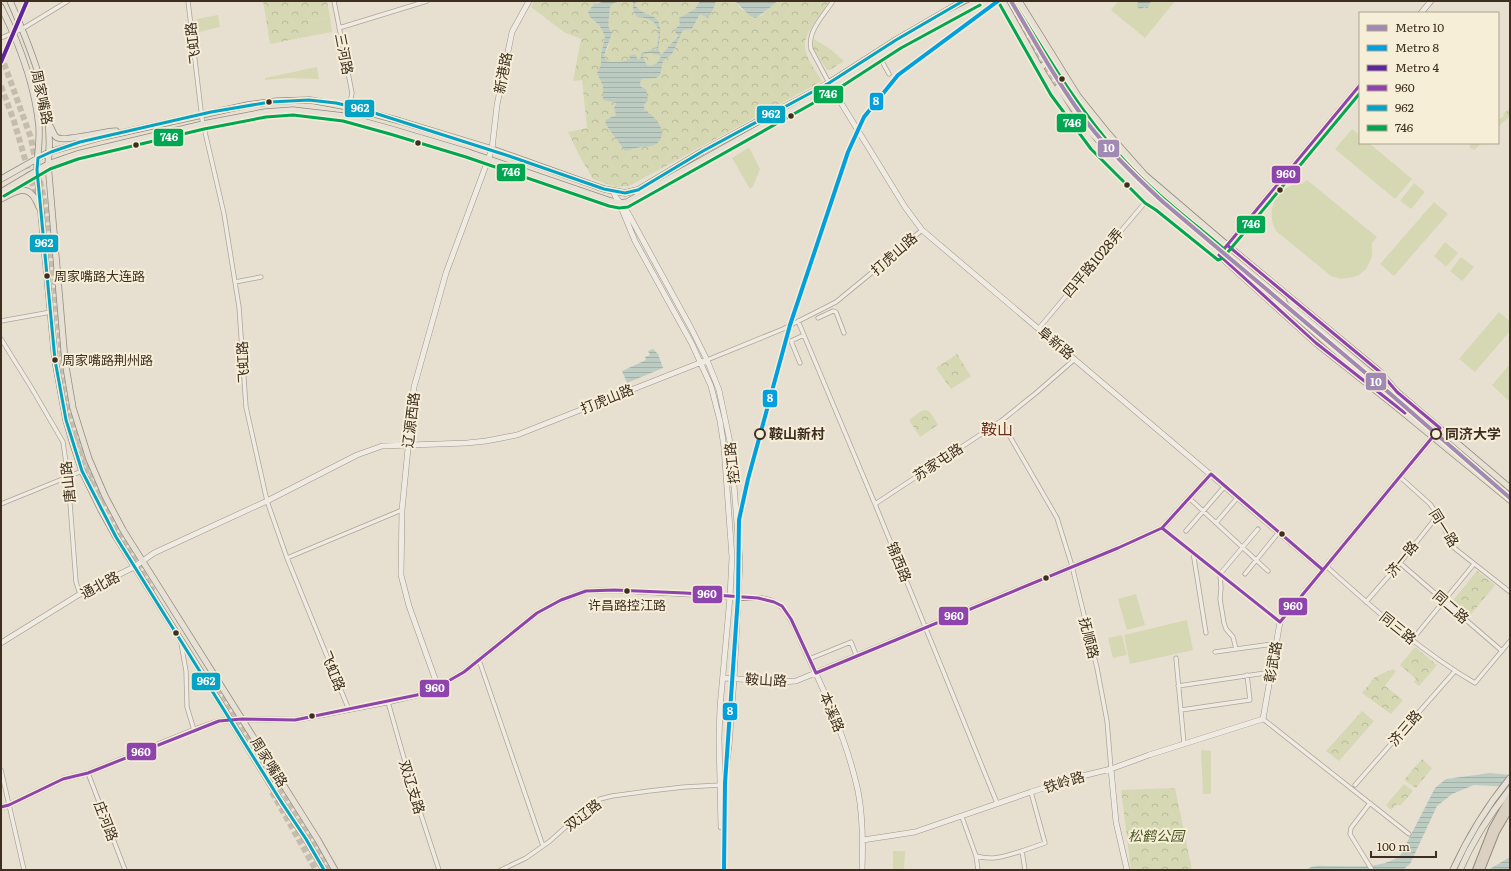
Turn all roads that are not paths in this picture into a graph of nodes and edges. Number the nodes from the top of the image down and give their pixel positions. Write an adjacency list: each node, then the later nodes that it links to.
1 (10, 1): 16 (main road, 周家嘴路)
2 (68, 1): 16 (street)
3 (188, 1): 27 (street, 飞虹路)
4 (334, 1): 15 (street, 三河路)
5 (427, 1): 15 (street)
6 (529, 1): 30 (street, 新港路)
7 (833, 1): 23 (street)
8 (963, 1): 23 (main road)
9 (978, 1): 19 (main road)
10 (1002, 1): 21 (main road)
11 (1019, 1): 20 (main road)
12 (1431, 1): 14 (street)
13 (1, 7): 17 (main road, 周家嘴路)
14 (1422, 12)
15 (339, 28): 25 (street, 三河路)
16 (22, 29): 17 (street); 26 (main road, 周家嘴路)
17 (13, 32): 18 (street); 32 (main road, 周家嘴路)
18 (1, 38)
19 (879, 56): 22 (street); 23 (main road)
20 (1056, 62): 21 (main road); 37 (main road)
21 (1040, 68): 41 (main road)
22 (889, 74)
23 (830, 86): 39 (main road); 42 (main road); 45 (street, 阜新路)
24 (1359, 86): 46 (street)
25 (349, 107): 27 (main road); 30 (main road)
26 (47, 111): 29 (main road); 31 (main road, 周家嘴路)
27 (201, 115): 28 (street, 飞虹路); 29 (main road)
28 (203, 124): 33 (main road); 34 (main road); 49 (street, 飞虹路)
29 (126, 132): 31 (main road)
30 (492, 150): 33 (street, 新港路); 39 (main road)
31 (49, 152): 32 (main road); 34 (main road, 周家嘴路)
32 (38, 158): 35 (main road, 周家嘴路); 36 (main road)
33 (488, 159): 42 (main road); 68 (street, 辽源西路)
34 (48, 164): 35 (main road); 93 (main road, 周家嘴路)
35 (37, 170): 38 (main road); 44 (main road, 周家嘴路)
36 (1, 179)
37 (1159, 188): 43 (main road); 46 (main road)
38 (1, 192)
39 (614, 192): 42 (street, 控江路)
40 (1, 199): 44 (main road)
41 (1148, 199): 43 (main road); 55 (street, 四平路1028弄)
42 (619, 203): 60 (street, 控江路); 61 (street, 控江路)
43 (1159, 206): 47 (main road)
44 (43, 227): 51 (main road, 周家嘴路)
45 (922, 230): 54 (street, 打虎山路); 55 (street, 阜新路)
46 (1227, 245): 47 (street); 50 (main road)
47 (1219, 255): 64 (main road)
48 (262, 278): 49 (street)
49 (235, 282): 78 (street, 飞虹路)
50 (1288, 297): 63 (main road); 64 (main road)
51 (51, 312): 53 (street); 69 (main road, 周家嘴路)
52 (818, 318): 56 (street)
53 (1, 321)
54 (798, 321): 57 (street, 锦西路); 60 (street, 打虎山路)
55 (1039, 328): 59 (street, 阜新路)
56 (844, 333)
57 (804, 335): 62 (street); 80 (street, 锦西路)
58 (1, 339): 71 (street, 唐山路)
59 (1074, 359): 65 (street, 苏家屯路); 70 (street, 阜新路)
60 (707, 360): 61 (street, 打虎山路); 105 (street, 控江路)
61 (700, 363): 68 (street, 打虎山路); 104 (street, 控江路)
62 (800, 363)
63 (1384, 376): 64 (main road); 66 (main road)
64 (1375, 384): 67 (main road)
65 (1001, 421): 80 (street, 苏家屯路); 96 (street, 抚顺路)
66 (1440, 428): 67 (street, 彰武路); 74 (main road)
67 (1432, 436): 72 (street, 彰武路); 77 (main road)
68 (408, 444): 78 (street, 打虎山路); 81 (street, 辽源西路)
69 (82, 471): 71 (street); 97 (main road, 周家嘴路)
70 (1211, 474): 73 (street, 阜新路); 76 (street, 鞍山路)
71 (68, 477): 79 (street); 103 (street, 唐山路)
72 (1400, 477): 83 (street, 同一路); 98 (street, 彰武路)
73 (1225, 486): 75 (street, 阜新路); 82 (street)
74 (1510, 488)
75 (1238, 497): 84 (street); 88 (street, 阜新路)
76 (1189, 498): 82 (street); 85 (street, 鞍山路)
77 (1510, 500)
78 (267, 501): 91 (street, 飞虹路); 93 (street, 通北路)
79 (1, 504)
80 (875, 504): 109 (street, 锦西路)
81 (402, 510): 91 (street); 130 (street, 辽源西路)
82 (1203, 511): 84 (street); 87 (street)
83 (1438, 515): 94 (street, 济一路); 95 (street, 同一路)
84 (1216, 523): 89 (street)
85 (1162, 528): 90 (street); 96 (street, 鞍山路)
86 (1258, 529): 89 (street)
87 (1186, 531)
88 (1279, 532): 92 (street); 98 (street, 阜新路)
89 (1242, 548): 92 (street); 100 (street)
90 (1193, 552): 100 (street); 110 (street)
91 (287, 558): 132 (street, 飞虹路)
92 (1256, 560): 99 (street); 101 (street)
93 (142, 561): 97 (street, 通北路); 134 (main road, 周家嘴路)
94 (1400, 563): 106 (street, 同二路); 107 (street, 济一路)
95 (1474, 564): 102 (street, 同一路); 106 (street)
96 (1072, 566): 109 (street, 鞍山路); 139 (street, 抚顺路)
97 (134, 567): 103 (street, 通北路); 111 (main road, 周家嘴路)
98 (1324, 568): 107 (street, 同三路); 108 (street, 彰武路)
99 (1268, 571)
100 (1220, 574): 108 (street); 116 (street)
101 (1245, 574)
102 (1510, 592)
103 (80, 594): 114 (street, 通北路)
104 (730, 597): 105 (street, 本溪路); 122 (street, 本溪路); 127 (street, 控江路)
105 (739, 597): 121 (street, 本溪路); 128 (street, 控江路)
106 (1443, 601): 112 (street); 117 (street, 同二路)
107 (1366, 602): 112 (street, 同三路)
108 (1280, 622): 124 (street, 彰武路)
109 (925, 628): 119 (street, 鞍山路); 148 (street, 锦西路)
110 (1206, 633)
111 (180, 638): 136 (main road, 周家嘴路); 137 (street)
112 (1412, 640): 123 (street, 同三路)
113 (1510, 640): 117 (street)
114 (1, 643)
115 (1273, 644): 116 (street)
116 (1236, 649): 118 (street)
117 (1502, 651): 123 (street, 同三路)
118 (1214, 652)
119 (857, 657): 121 (street); 125 (street, 鞍山路)
120 (1176, 658): 129 (street)
121 (809, 659): 125 (street, 本溪路)
122 (479, 660): 130 (street, 本溪路); 155 (street)
123 (1455, 671): 144 (street, 济三路)
124 (1272, 672): 126 (street); 135 (street, 彰武路)
125 (816, 673): 128 (street, 鞍山路); 154 (street, 本溪路)
126 (1246, 675): 129 (street); 133 (street)
127 (723, 678): 128 (street, 鞍山路); 143 (street, 控江路)
128 (734, 678): 143 (street, 控江路)
129 (1178, 686): 133 (street)
130 (438, 687): 131 (street, 本溪路)
131 (388, 702): 132 (street, 本溪路); 162 (street, 双辽支路)
132 (348, 710): 134 (street, 本溪路)
133 (1181, 710): 138 (street)
134 (242, 719): 136 (street, 本溪路); 161 (main road, 周家嘴路)
135 (1264, 719): 138 (street, 铁岭路); 147 (street)
136 (230, 720): 137 (street, 本溪路); 160 (main road, 周家嘴路)
137 (194, 730): 141 (street, 本溪路)
138 (1184, 744): 139 (street, 铁岭路)
139 (1111, 769): 145 (street, 铁岭路); 168 (street, 抚顺路)
140 (1, 770): 149 (street)
141 (88, 772): 149 (street, 本溪路); 159 (street, 庄河路)
142 (1510, 778): 170 (main road)
143 (722, 785): 155 (street, 双辽路); 164 (street, 控江路)
144 (1356, 785)
145 (1031, 792): 148 (street, 铁岭路); 156 (street)
146 (1510, 792): 171 (main road); 172 (highway)
147 (1370, 803): 153 (street); 169 (street)
148 (997, 804): 152 (street, 铁岭路)
149 (9, 805): 150 (street, 本溪路); 158 (street)
150 (1, 807)
151 (1510, 808): 173 (highway)
152 (962, 817): 154 (street, 铁岭路); 157 (street)
153 (1409, 834)
154 (863, 840): 165 (street, 本溪路)
155 (543, 846): 163 (street, 双辽路)
156 (1022, 851): 157 (street); 167 (street)
157 (976, 856): 166 (street)
158 (24, 870)
159 (125, 870)
160 (324, 870)
161 (335, 870)
162 (439, 870)
163 (501, 870)
164 (723, 870)
165 (862, 870)
166 (978, 870)
167 (1025, 870)
168 (1127, 870)
169 (1372, 870)
170 (1453, 870)
171 (1460, 870)
172 (1476, 870)
173 (1481, 870)

